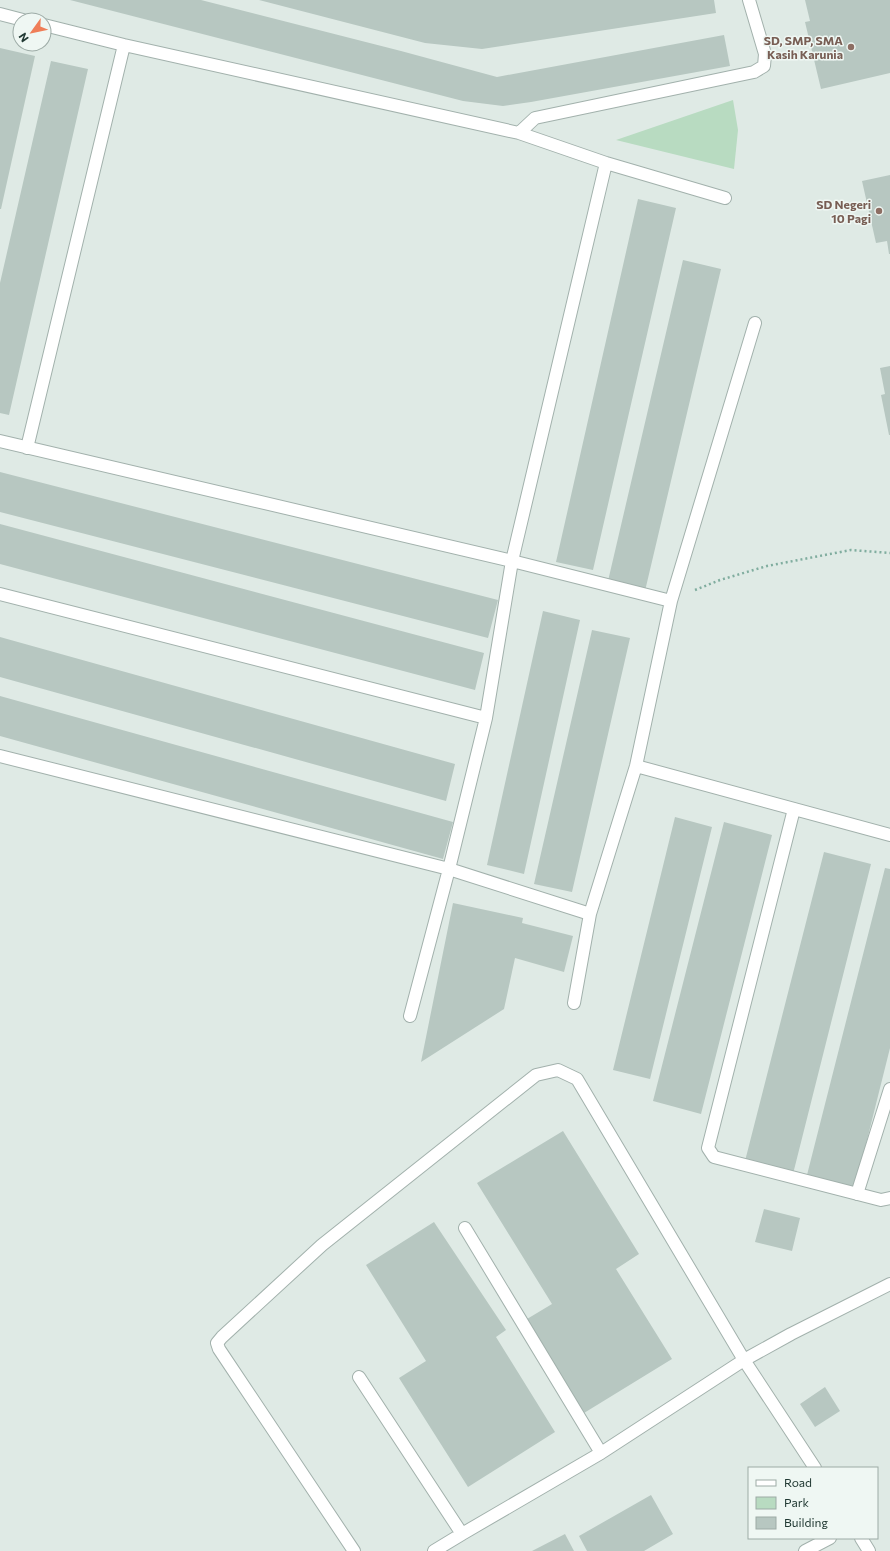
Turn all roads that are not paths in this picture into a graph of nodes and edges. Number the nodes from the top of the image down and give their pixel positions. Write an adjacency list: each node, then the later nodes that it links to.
1 (749, 0): 6 (street)
2 (0, 14): 3 (street)
3 (12, 17)
4 (52, 27): 5 (street)
5 (124, 45): 6 (street); 11 (street)
6 (519, 133): 7 (street)
7 (606, 163): 8 (street); 12 (street)
8 (725, 198)
9 (755, 323): 14 (street)
10 (0, 441): 11 (street)
11 (27, 448): 12 (street)
12 (512, 561): 14 (street); 15 (street)
13 (0, 594): 15 (street)
14 (671, 601): 17 (street)
15 (486, 718): 20 (street)
16 (0, 756): 20 (street)
17 (636, 766): 18 (street); 21 (street)
18 (794, 809): 19 (street); 25 (street)
19 (890, 835)
20 (449, 869): 21 (street); 23 (street)
21 (590, 914): 22 (street)
22 (574, 1003)
23 (410, 1016)
24 (890, 1089): 25 (street)
25 (857, 1194): 26 (street)
26 (890, 1198)
27 (465, 1228): 31 (street)
28 (890, 1284): 29 (street)
29 (744, 1360): 31 (street); 32 (street); 36 (street)
30 (359, 1377): 33 (street)
31 (601, 1453): 33 (street)
32 (814, 1467)
33 (462, 1534): 37 (street)
34 (828, 1539): 38 (street)
35 (862, 1539): 39 (street)
36 (354, 1551)
37 (434, 1551)
38 (805, 1551)
39 (869, 1551)

